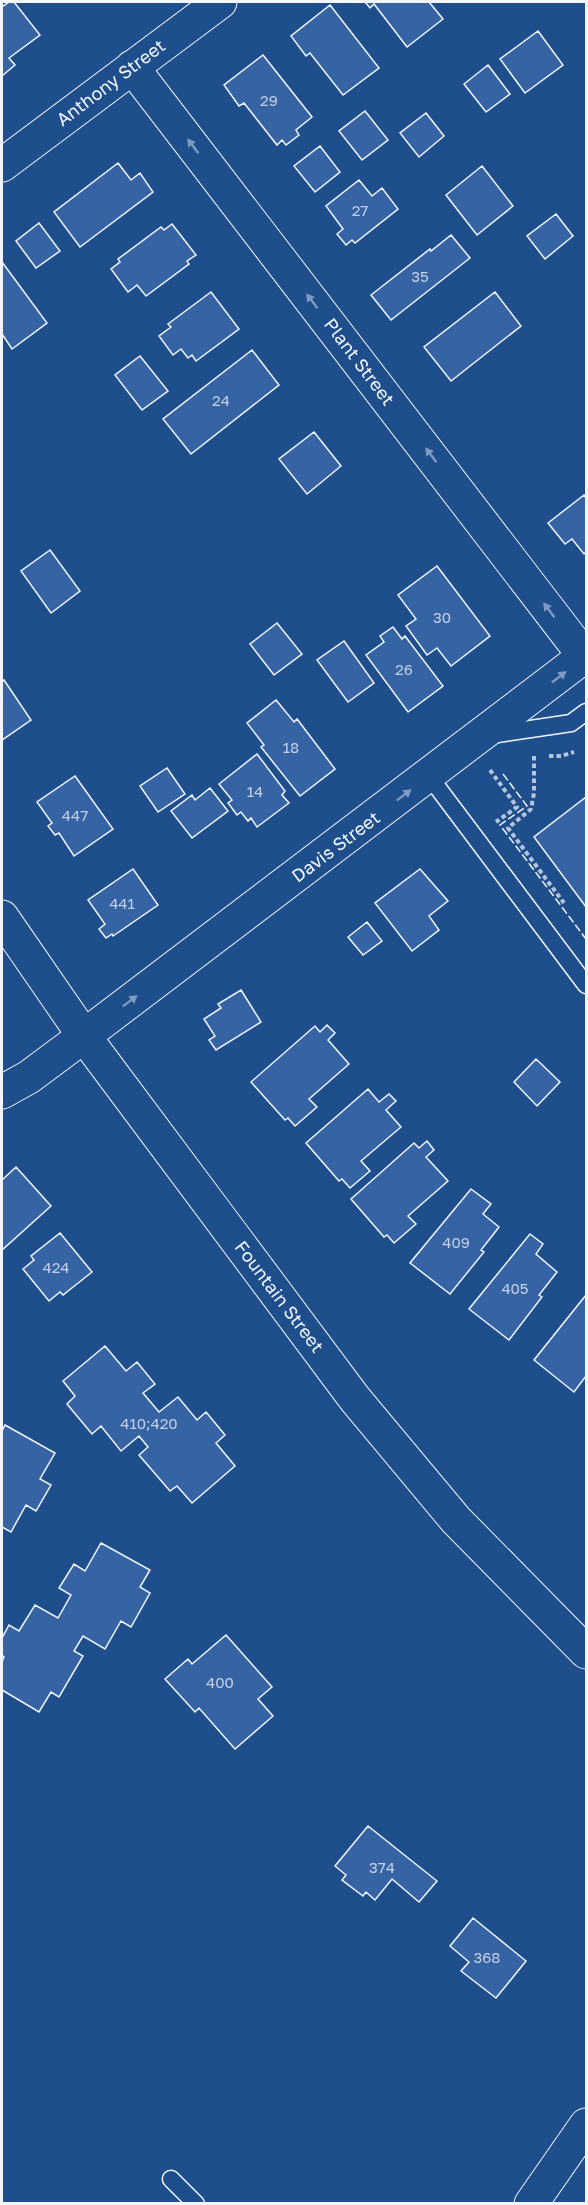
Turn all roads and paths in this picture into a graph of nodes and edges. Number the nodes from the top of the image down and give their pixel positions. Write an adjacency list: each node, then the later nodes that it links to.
1 (220, 2): 2 (street, Anthony Street)
2 (132, 67): 3 (street, Anthony Street); 4 (street, Plant Street, one-way to 2)
3 (2, 165)
4 (586, 656): 6 (street, Davis Street, one-way to 4)
5 (586, 712): 6 (lane)
6 (481, 736): 8 (street, Davis Street)
7 (534, 756): 9 (path)
8 (429, 776): 11 (lane); 12 (street, Davis Street, one-way to 8)
9 (564, 903)
10 (2, 917): 12 (street, Fountain Street)
11 (586, 984)
12 (84, 1036): 13 (street, Davis Street); 14 (street, Fountain Street)
13 (2, 1092)
14 (586, 1652)
15 (586, 2125): 18 (street)
16 (171, 2179): 17 (lane)
17 (196, 2204)
18 (531, 2204)

